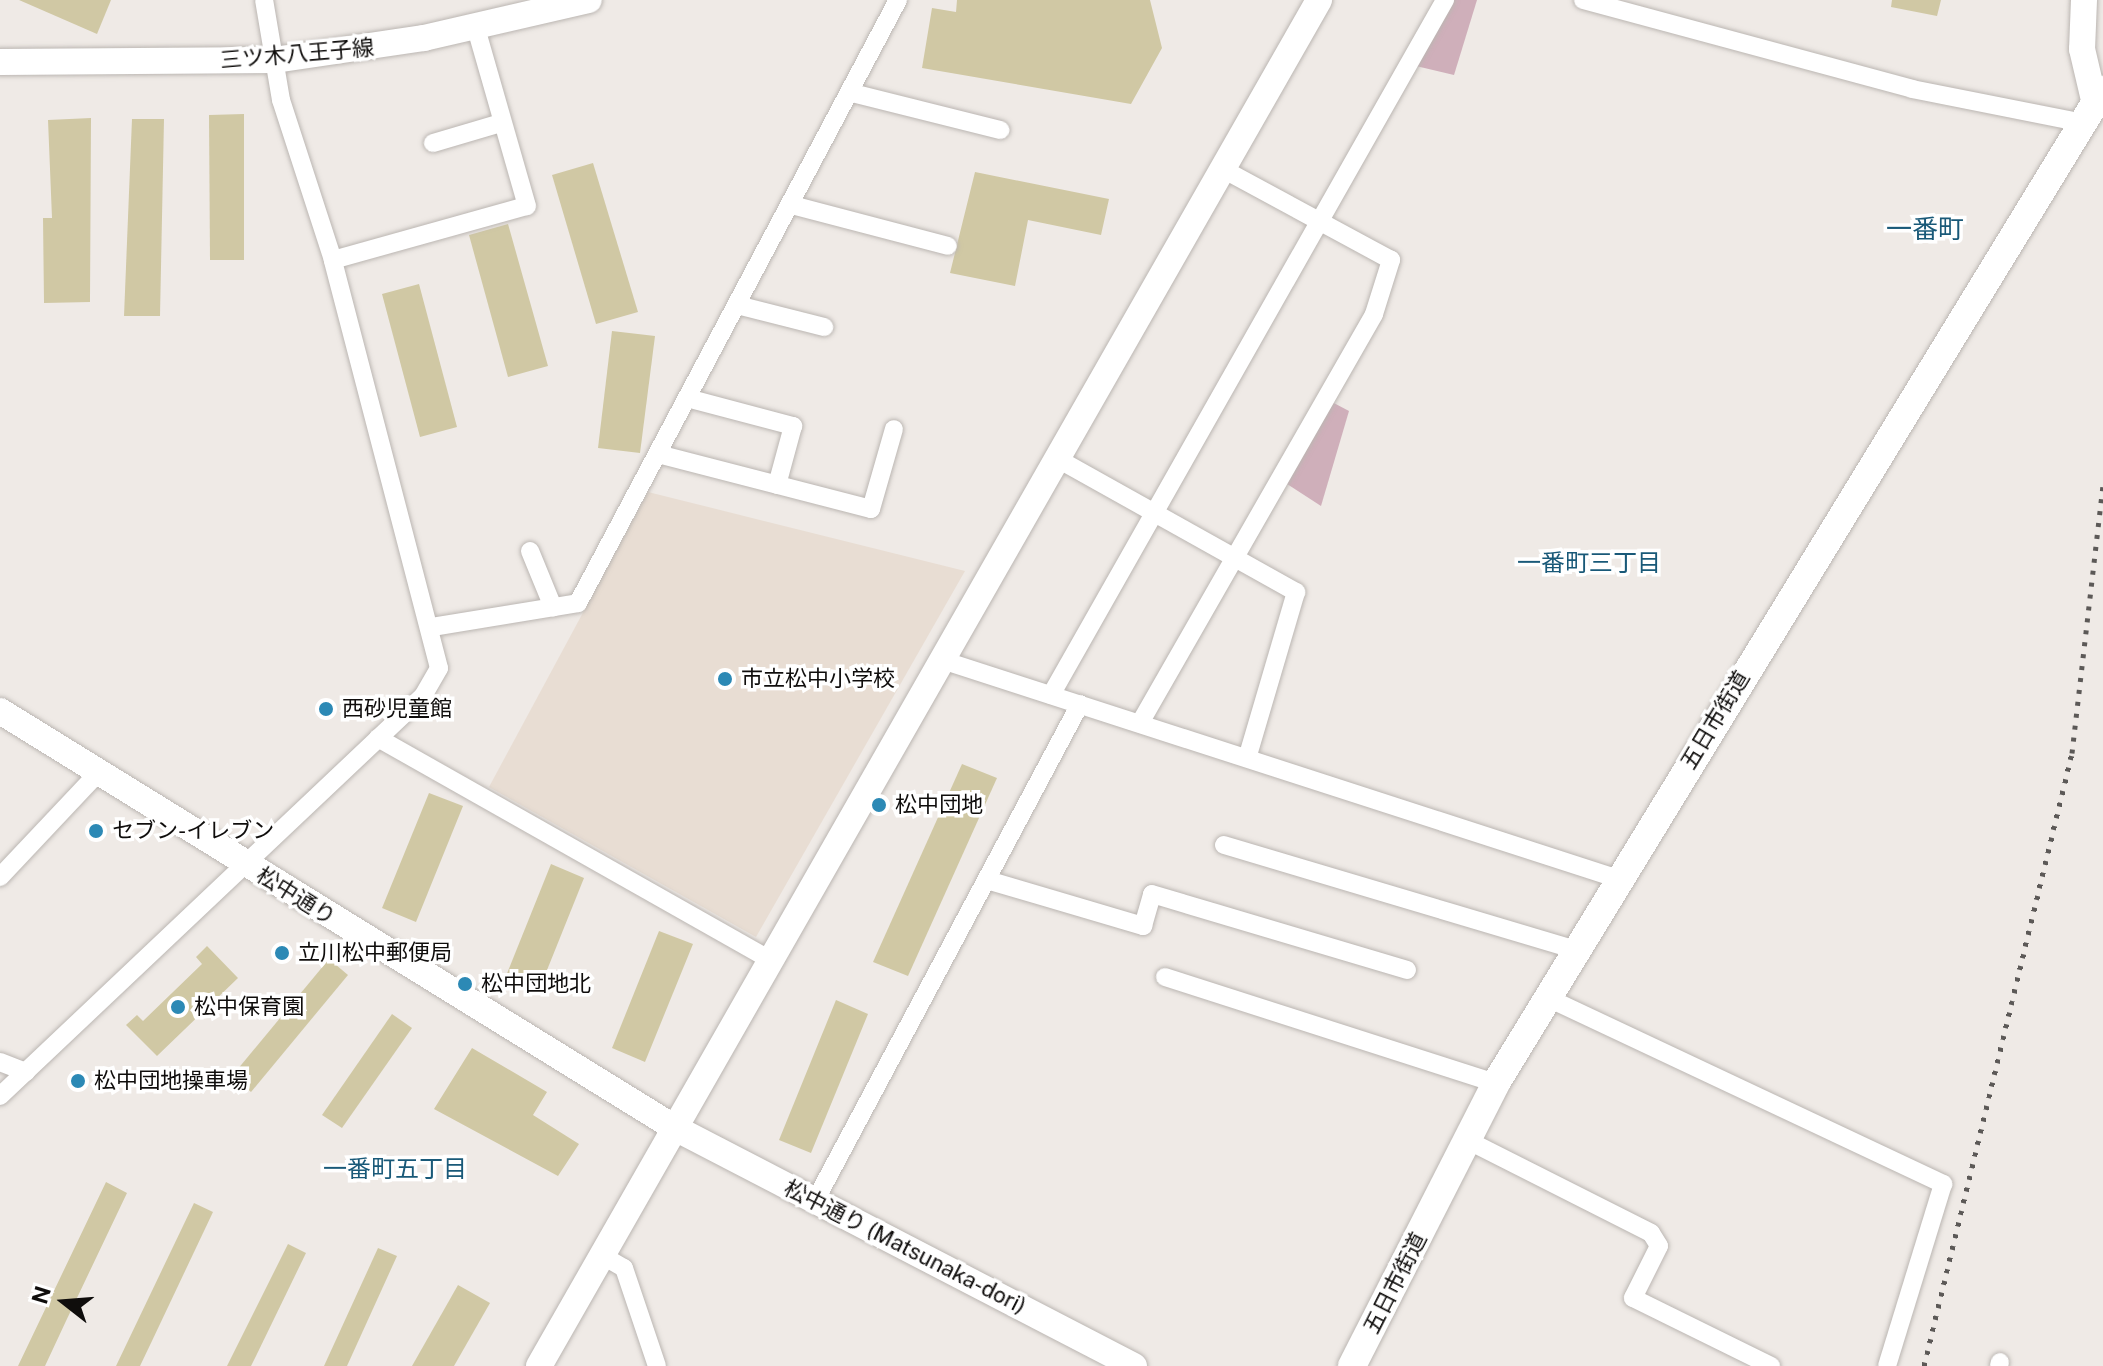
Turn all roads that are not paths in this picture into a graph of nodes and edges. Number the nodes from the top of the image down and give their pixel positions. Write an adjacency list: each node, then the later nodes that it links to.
1 (264, 0): 9 (street)
2 (589, 0): 8 (street, 三ツ木八王子線)
3 (898, 0): 11 (street)
4 (1319, 0): 16 (street)
5 (1445, 0): 18 (street)
6 (1583, 0): 12 (street)
7 (2084, 0): 12 (street)
8 (476, 28): 9 (street, 三ツ木八王子線); 13 (street)
9 (275, 60): 10 (street, 三ツ木八王子線); 20 (street)
10 (0, 62)
11 (852, 93): 14 (street); 17 (street)
12 (2092, 104): 44 (main road, 五日市街道)
13 (501, 123): 15 (street); 20 (street)
14 (1000, 130)
15 (433, 143)
16 (1223, 169): 18 (street); 26 (street)
17 (792, 205): 19 (street); 21 (street)
18 (1320, 223): 28 (street); 30 (street)
19 (948, 246)
20 (333, 260): 32 (street)
21 (737, 305): 22 (street); 23 (street)
22 (824, 327)
23 (687, 398): 25 (street); 27 (street)
24 (894, 429): 27 (street)
25 (658, 454): 27 (street); 31 (street)
26 (1058, 459): 28 (street); 33 (street)
27 (777, 485)
28 (1155, 513): 30 (street); 34 (street)
29 (530, 551): 31 (street)
30 (1235, 557): 37 (street); 39 (street)
31 (553, 607): 32 (street)
32 (432, 627): 38 (street)
33 (942, 660): 34 (street); 47 (street)
34 (1051, 695): 35 (street)
35 (1080, 704): 37 (street); 45 (street)
36 (0, 711): 40 (street, 松中通り)
37 (1140, 723): 39 (street)
38 (378, 738): 42 (street); 47 (street)
39 (1247, 758): 44 (street)
40 (99, 772): 42 (street, 松中通り); 43 (street)
41 (1224, 845): 46 (street)
42 (242, 862): 52 (street); 55 (street, 松中通り)
43 (0, 877)
44 (1619, 879): 46 (main road, 五日市街道)
45 (987, 880): 48 (street); 57 (street)
46 (1576, 950): 50 (main road, 五日市街道)
47 (771, 960): 55 (street)
48 (1407, 970)
49 (1165, 977): 53 (street)
50 (1548, 998): 53 (main road, 五日市街道); 64 (street)
51 (0, 1062): 52 (street)
52 (26, 1072): 54 (street)
53 (1496, 1083): 56 (main road, 五日市街道)
54 (0, 1096)
55 (675, 1128): 57 (street, 松中通り (Matsunaka-dori)); 58 (street)
56 (1467, 1140): 62 (main road, 五日市街道); 63 (street)
57 (815, 1201): 61 (street, 松中通り (Matsunaka-dori))
58 (603, 1256): 59 (street); 60 (street)
59 (539, 1366)
60 (657, 1366)
61 (1134, 1366)
62 (1352, 1366)
63 (1771, 1366)
64 (1887, 1366)

